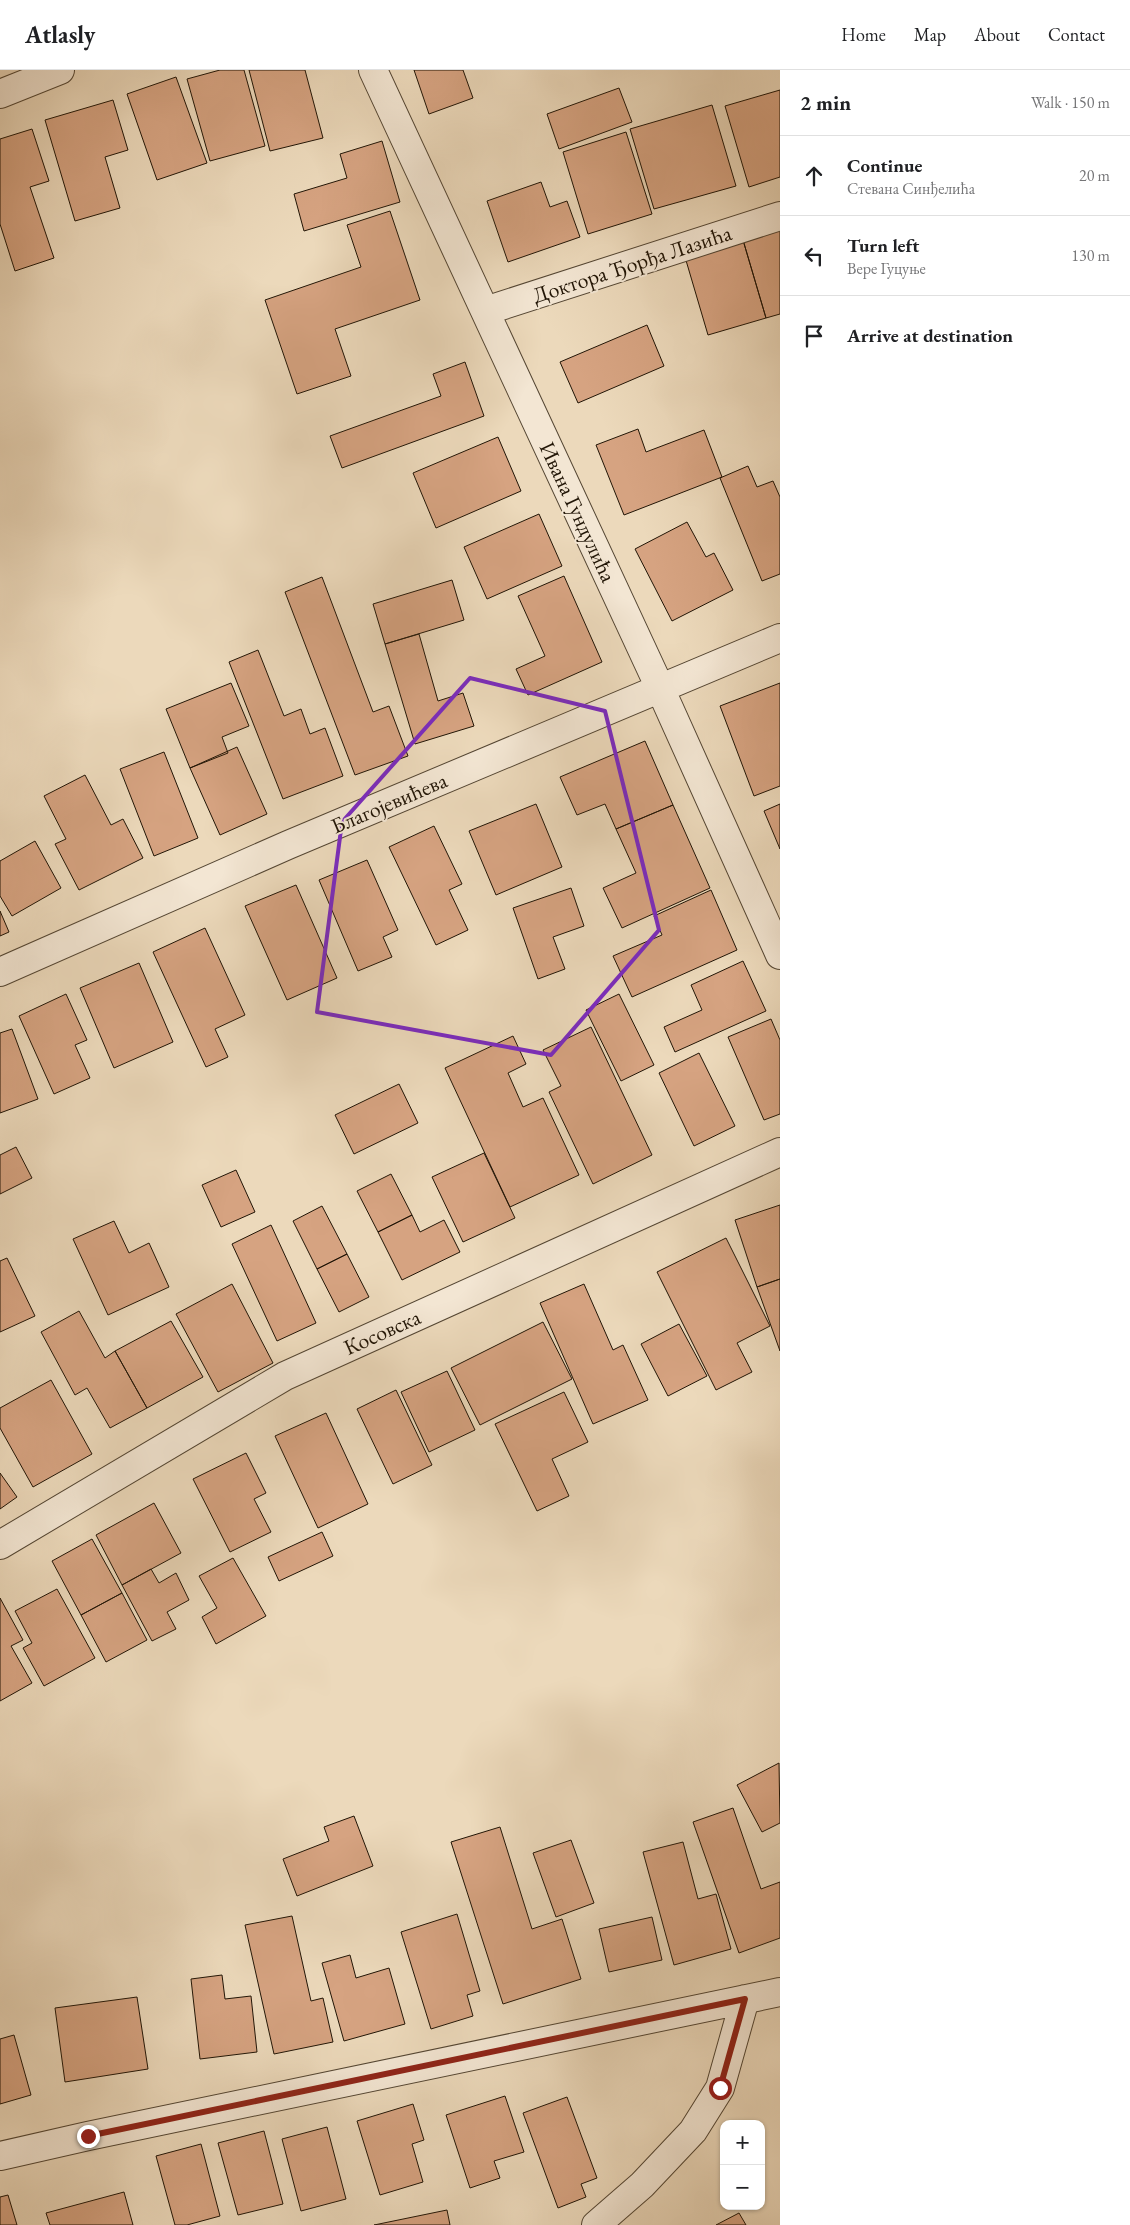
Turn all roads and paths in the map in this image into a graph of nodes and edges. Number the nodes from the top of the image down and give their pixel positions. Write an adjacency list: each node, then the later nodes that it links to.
1 (60, 70): 3 (street)
2 (373, 70): 5 (street, Ивана Гундулића)
3 (0, 94)
4 (780, 216): 5 (street, Доктора Ђорђа Лазића)
5 (485, 311): 7 (street, Ивана Гундулића)
6 (780, 638): 7 (street, Благојевићева)
7 (660, 688): 8 (street, Ивана Гундулића); 9 (street, Благојевићева)
8 (780, 955)
9 (0, 972)
10 (780, 1152): 11 (street, Косовска)
11 (0, 1545)
12 (780, 1992): 13 (street)
13 (745, 1999): 14 (street); 15 (street)
14 (0, 2156)
15 (596, 2225)

